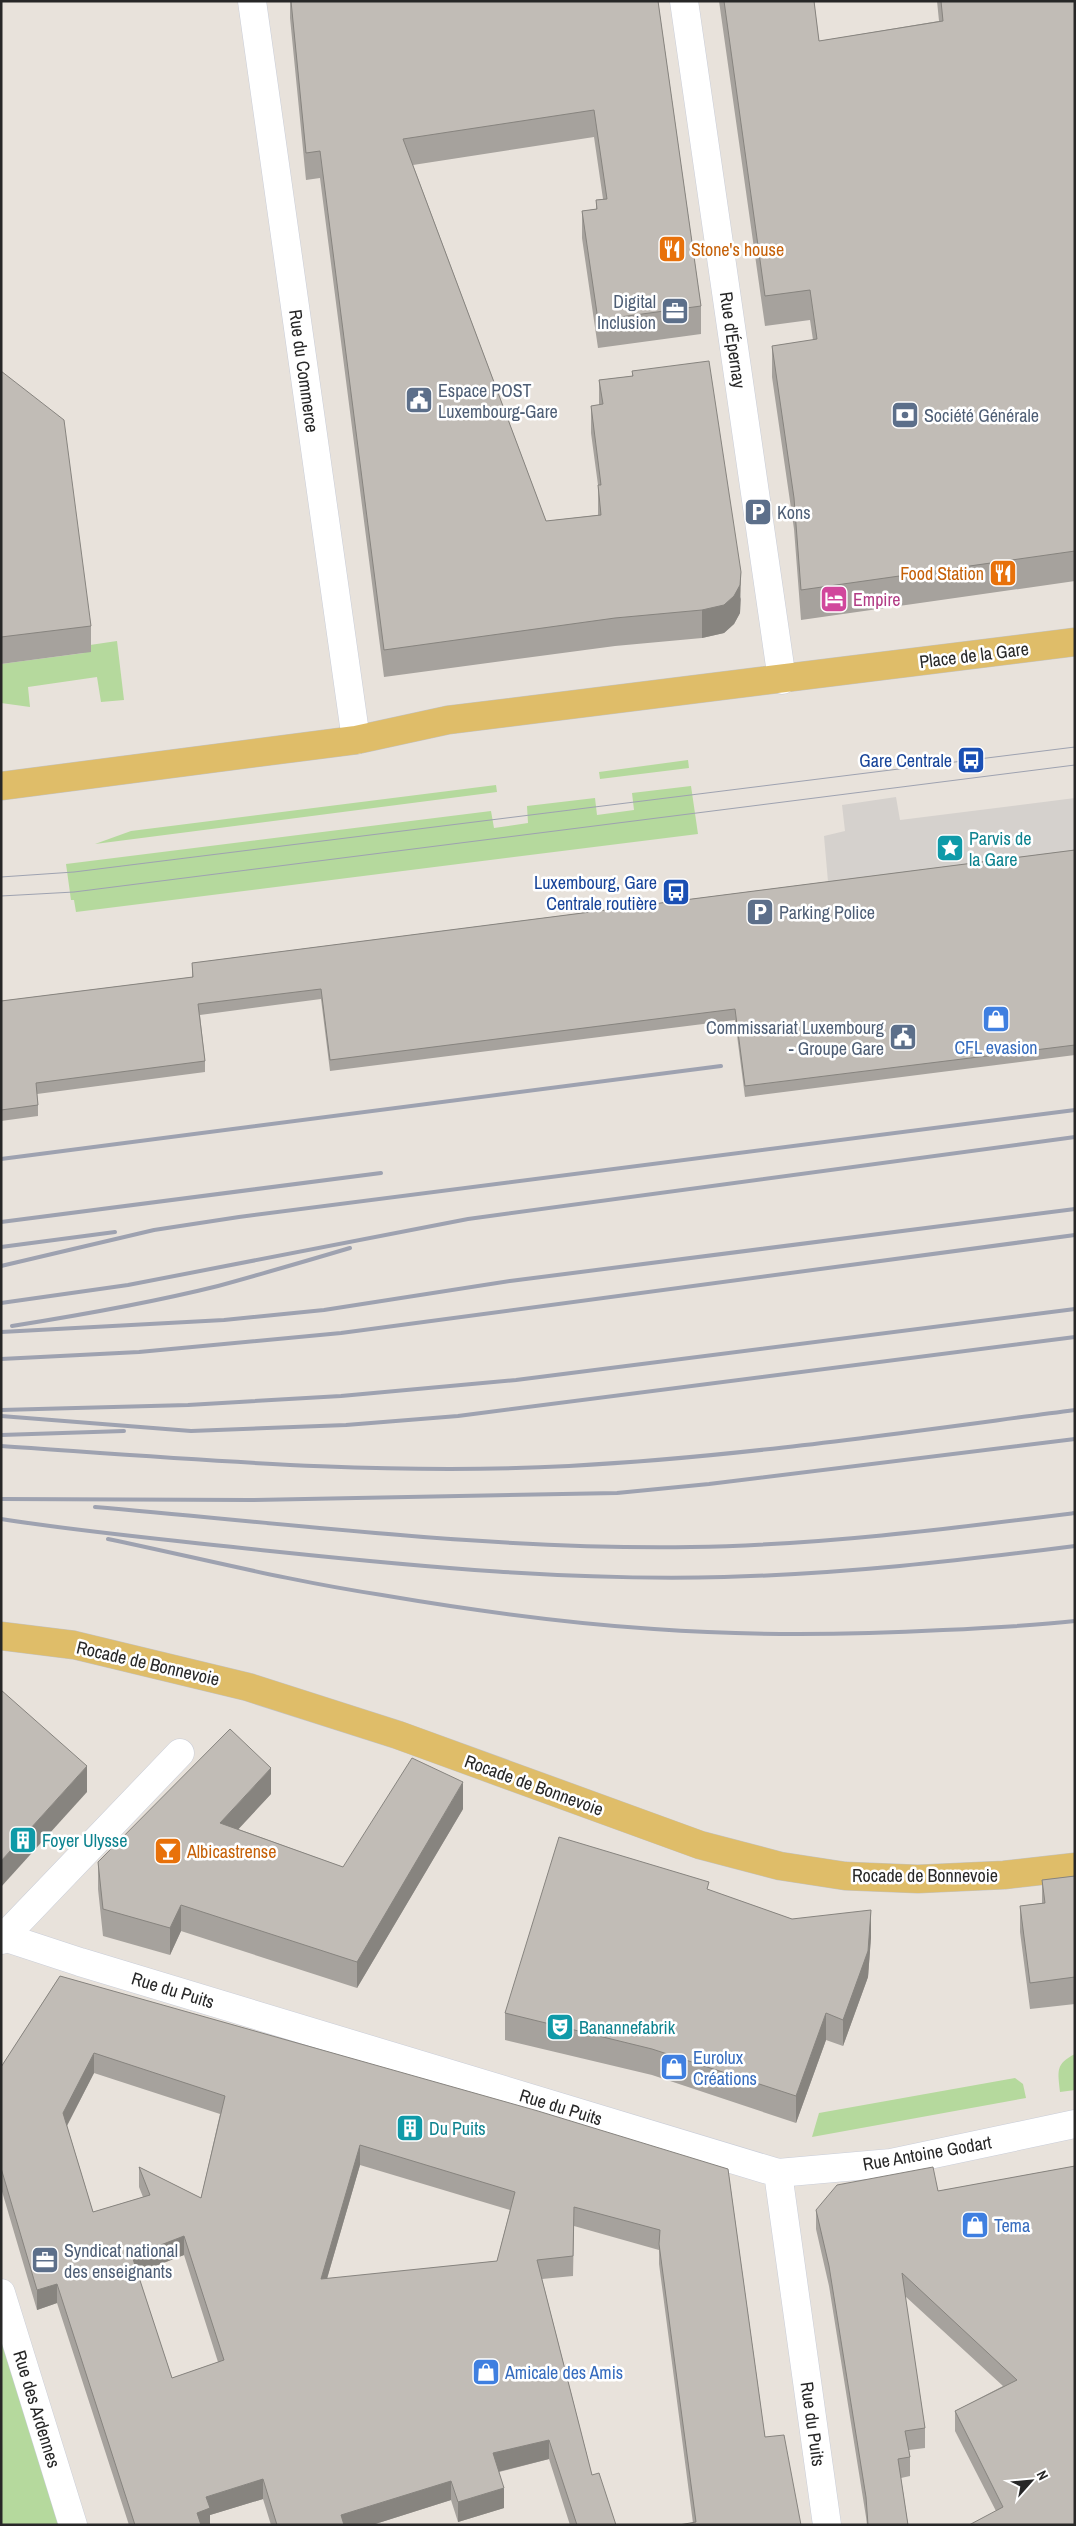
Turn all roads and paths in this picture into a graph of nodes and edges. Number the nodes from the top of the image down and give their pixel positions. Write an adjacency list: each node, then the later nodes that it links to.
1 (252, 1): 5 (street, Rue du Commerce)
2 (684, 1): 4 (street, Rue d'Épernay)
3 (1075, 642): 4 (main road, Place de la Gare)
4 (782, 680): 5 (main road, Place de la Gare)
5 (356, 740): 6 (main road, Place de la Gare)
6 (1, 786)
7 (1, 1636): 9 (main road, Rocade de Bonnevoie)
8 (180, 1753): 10 (street)
9 (1075, 1867)
10 (3, 1938): 12 (street, Rue du Puits)
11 (1075, 2124): 12 (street, Rue Antoine Godart)
12 (778, 2173): 15 (street, Rue du Puits)
13 (1, 2293): 14 (street, Rue des Ardennes)
14 (73, 2525)
15 (827, 2525)

